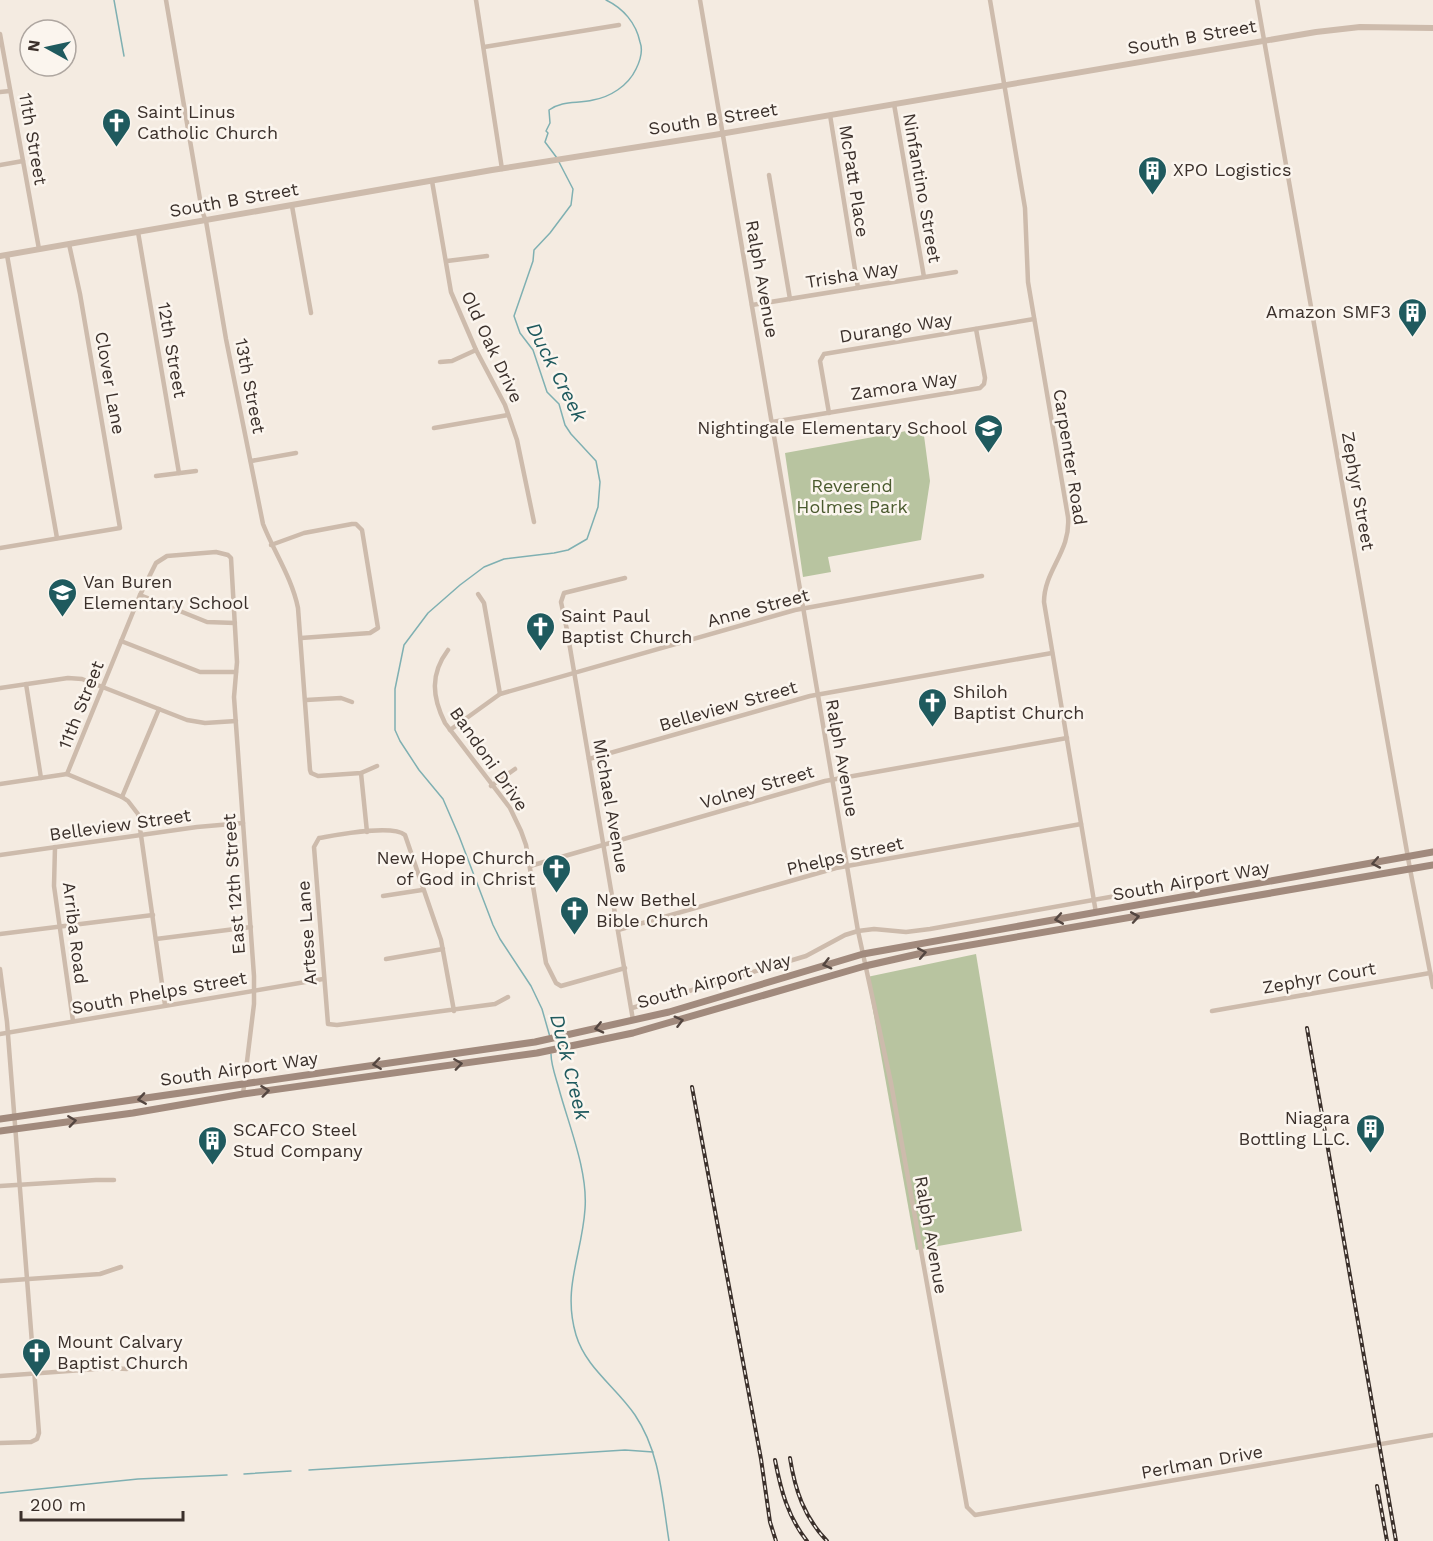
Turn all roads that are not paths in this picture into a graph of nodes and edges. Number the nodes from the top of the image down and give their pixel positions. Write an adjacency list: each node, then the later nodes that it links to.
1 (166, 0): 23 (street, 13th Street)
2 (476, 0): 10 (street)
3 (700, 0): 16 (street, Ralph Avenue)
4 (990, 0): 11 (street, Carpenter Road)
5 (1257, 0): 9 (street, Zephyr Street)
6 (619, 25): 10 (street)
7 (1433, 28): 9 (street, South B Street)
8 (0, 34): 12 (street, 11th Street)
9 (1264, 40): 11 (street, South B Street); 94 (street, Zephyr Street)
10 (484, 47): 19 (street)
11 (1005, 84): 14 (street, South B Street); 36 (street, Carpenter Road)
12 (10, 91): 13 (street); 17 (street, 11th Street)
13 (0, 92)
14 (894, 104): 15 (street, South B Street); 31 (street, Ninfantino Street)
15 (830, 115): 16 (street, South B Street); 32 (street, McPatt Place)
16 (723, 133): 19 (street, South B Street); 34 (street, Ralph Avenue)
17 (23, 161): 18 (street); 26 (street, 11th Street)
18 (0, 165)
19 (502, 169): 21 (street, South B Street)
20 (769, 175): 33 (street)
21 (432, 181): 22 (street, South B Street); 29 (street, Old Oak Drive)
22 (291, 206): 23 (street, South B Street); 35 (street)
23 (206, 221): 24 (street, South B Street); 45 (street, 13th Street)
24 (138, 232): 25 (street, South B Street); 47 (street, 12th Street)
25 (69, 244): 26 (street, South B Street); 50 (street, Clover Lane)
26 (39, 249): 27 (street, South B Street)
27 (3, 256): 50 (street)
28 (487, 256): 29 (street)
29 (447, 261): 38 (street, Old Oak Drive)
30 (956, 272): 31 (street, Trisha Way)
31 (924, 277): 32 (street, Trisha Way)
32 (858, 288): 33 (street, Trisha Way)
33 (790, 299): 34 (street, Trisha Way)
34 (752, 305): 42 (street, Ralph Avenue)
35 (311, 313)
36 (1034, 319): 37 (street, Durango Way); 62 (street, Carpenter Road)
37 (976, 329): 40 (street, Zamora Way); 40 (street, Durango Way)
38 (476, 350): 39 (street); 41 (street, Old Oak Drive)
39 (440, 362)
40 (829, 413): 42 (street, Zamora Way)
41 (508, 415): 43 (street); 49 (street, Old Oak Drive)
42 (772, 422): 57 (street, Ralph Avenue)
43 (434, 428)
44 (296, 453): 45 (street)
45 (251, 461): 51 (street, 13th Street)
46 (196, 471): 47 (street)
47 (179, 473): 48 (street)
48 (156, 476)
49 (534, 522)
50 (57, 538): 52 (street)
51 (272, 545): 59 (street, 13th Street); 59 (street)
52 (0, 548)
53 (982, 576): 57 (street, Anne Street)
54 (625, 578): 64 (street, Michael Avenue)
55 (478, 594): 68 (street)
56 (140, 595): 58 (street); 58 (street, 11th Street); 60 (street, 11th Street)
57 (804, 608): 64 (street, Anne Street); 69 (street, Ralph Avenue)
58 (235, 623): 63 (street)
59 (301, 638): 70 (street, 13th Street)
60 (121, 641): 63 (street); 66 (street, 11th Street)
61 (448, 650): 74 (street, Bandoni Drive)
62 (1052, 653): 69 (street, Belleview Street); 75 (street, Carpenter Road)
63 (236, 672): 73 (street, East 12th Street)
64 (574, 673): 68 (street, Anne Street); 76 (street, Michael Avenue)
65 (26, 684): 66 (street); 67 (street); 81 (street)
66 (103, 686): 72 (street); 80 (street, 11th Street)
67 (0, 688)
68 (500, 694): 74 (street, Anne Street)
69 (818, 695): 76 (street, Belleview Street); 82 (street, Ralph Avenue)
70 (306, 700): 71 (street); 79 (street, 13th Street)
71 (352, 702)
72 (159, 709): 73 (street); 85 (street)
73 (236, 721): 86 (street, East 12th Street)
74 (450, 730): 84 (street, Bandoni Drive)
75 (1066, 738): 82 (street, Volney Street); 87 (street, Carpenter Road)
76 (589, 759): 90 (street, Michael Avenue)
77 (377, 766): 79 (street)
78 (515, 769): 84 (street)
79 (361, 773): 88 (street)
80 (68, 774): 81 (street); 85 (street, 11th Street)
81 (40, 778): 83 (street)
82 (832, 780): 90 (street, Volney Street); 97 (street, Ralph Avenue)
83 (0, 783)
84 (491, 786): 96 (street, Bandoni Drive)
85 (122, 797): 89 (street)
86 (243, 823): 89 (street, Belleview Street); 106 (street, East 12th Street)
87 (1081, 825): 97 (street, Phelps Street); 102 (street, Carpenter Road)
88 (367, 832): 100 (street); 118 (street, Artese Lane)
89 (142, 835): 91 (street, Belleview Street); 104 (street)
90 (603, 844): 96 (street, Volney Street); 107 (street, Michael Avenue)
91 (55, 847): 93 (street, Belleview Street); 105 (street, Arriba Road)
92 (1433, 852): 94 (main road, South Airport Way)
93 (0, 855)
94 (1408, 856): 98 (street, Zephyr Street); 103 (main road, South Airport Way, one-way to 103)
95 (1433, 865): 98 (main road, South Airport Way)
96 (530, 866): 116 (street, Bandoni Drive)
97 (847, 866): 107 (street, Phelps Street); 108 (street, Ralph Avenue)
98 (1410, 869): 114 (main road, South Airport Way, one-way to 98); 117 (street, Zephyr Street)
99 (1154, 884): 102 (street)
100 (422, 890): 101 (street); 111 (street)
101 (383, 896)
102 (1094, 899): 103 (street, Carpenter Road); 108 (street)
103 (1096, 913): 112 (main road, South Airport Way, one-way to 112)
104 (153, 915): 105 (street); 110 (street)
105 (60, 926): 109 (street); 127 (street, Arriba Road)
106 (251, 927): 110 (street); 120 (street, East 12th Street)
107 (618, 930): 116 (street, Michael Avenue)
108 (858, 931): 112 (street, Ralph Avenue); 123 (street)
109 (0, 934)
110 (156, 939): 122 (street)
111 (443, 949): 113 (street); 124 (street)
112 (863, 954): 114 (street, Ralph Avenue); 126 (main road, South Airport Way, one-way to 126)
113 (386, 959)
114 (865, 966): 131 (main road, South Airport Way, one-way to 114); 147 (street, Ralph Avenue)
115 (0, 969): 128 (street)
116 (625, 969): 123 (street, Michael Avenue)
117 (1430, 973): 119 (street, Zephyr Street); 125 (street, Zephyr Court)
118 (323, 979): 120 (street, South Phelps Street); 124 (street, Artese Lane)
119 (1433, 987)
120 (254, 990): 122 (street, South Phelps Street); 130 (street, East 12th Street)
121 (508, 997): 124 (street)
122 (165, 1005): 127 (street, South Phelps Street)
123 (632, 1008): 126 (street, Michael Avenue)
124 (454, 1011)
125 (1212, 1011)
126 (633, 1020): 130 (main road, South Airport Way, one-way to 130)
127 (73, 1021): 128 (street, South Phelps Street)
128 (8, 1033): 129 (street, South Phelps Street); 132 (street)
129 (0, 1034)
130 (243, 1084): 131 (street, East 12th Street); 132 (main road, South Airport Way, one-way to 132)
131 (243, 1094): 134 (main road, South Airport Way, one-way to 131)
132 (14, 1117): 133 (main road, South Airport Way); 134 (street)
133 (0, 1119)
134 (14, 1129): 135 (main road, South Airport Way); 137 (street)
135 (0, 1131)
136 (114, 1180): 137 (street)
137 (19, 1185): 138 (street); 140 (street)
138 (0, 1186)
139 (121, 1267): 140 (street)
140 (26, 1279): 141 (street); 143 (street)
141 (0, 1281)
142 (127, 1369): 143 (street)
143 (33, 1373): 144 (street); 146 (street)
144 (0, 1376)
145 (1433, 1436): 147 (street, Perlman Drive)
146 (0, 1443)
147 (975, 1515)

